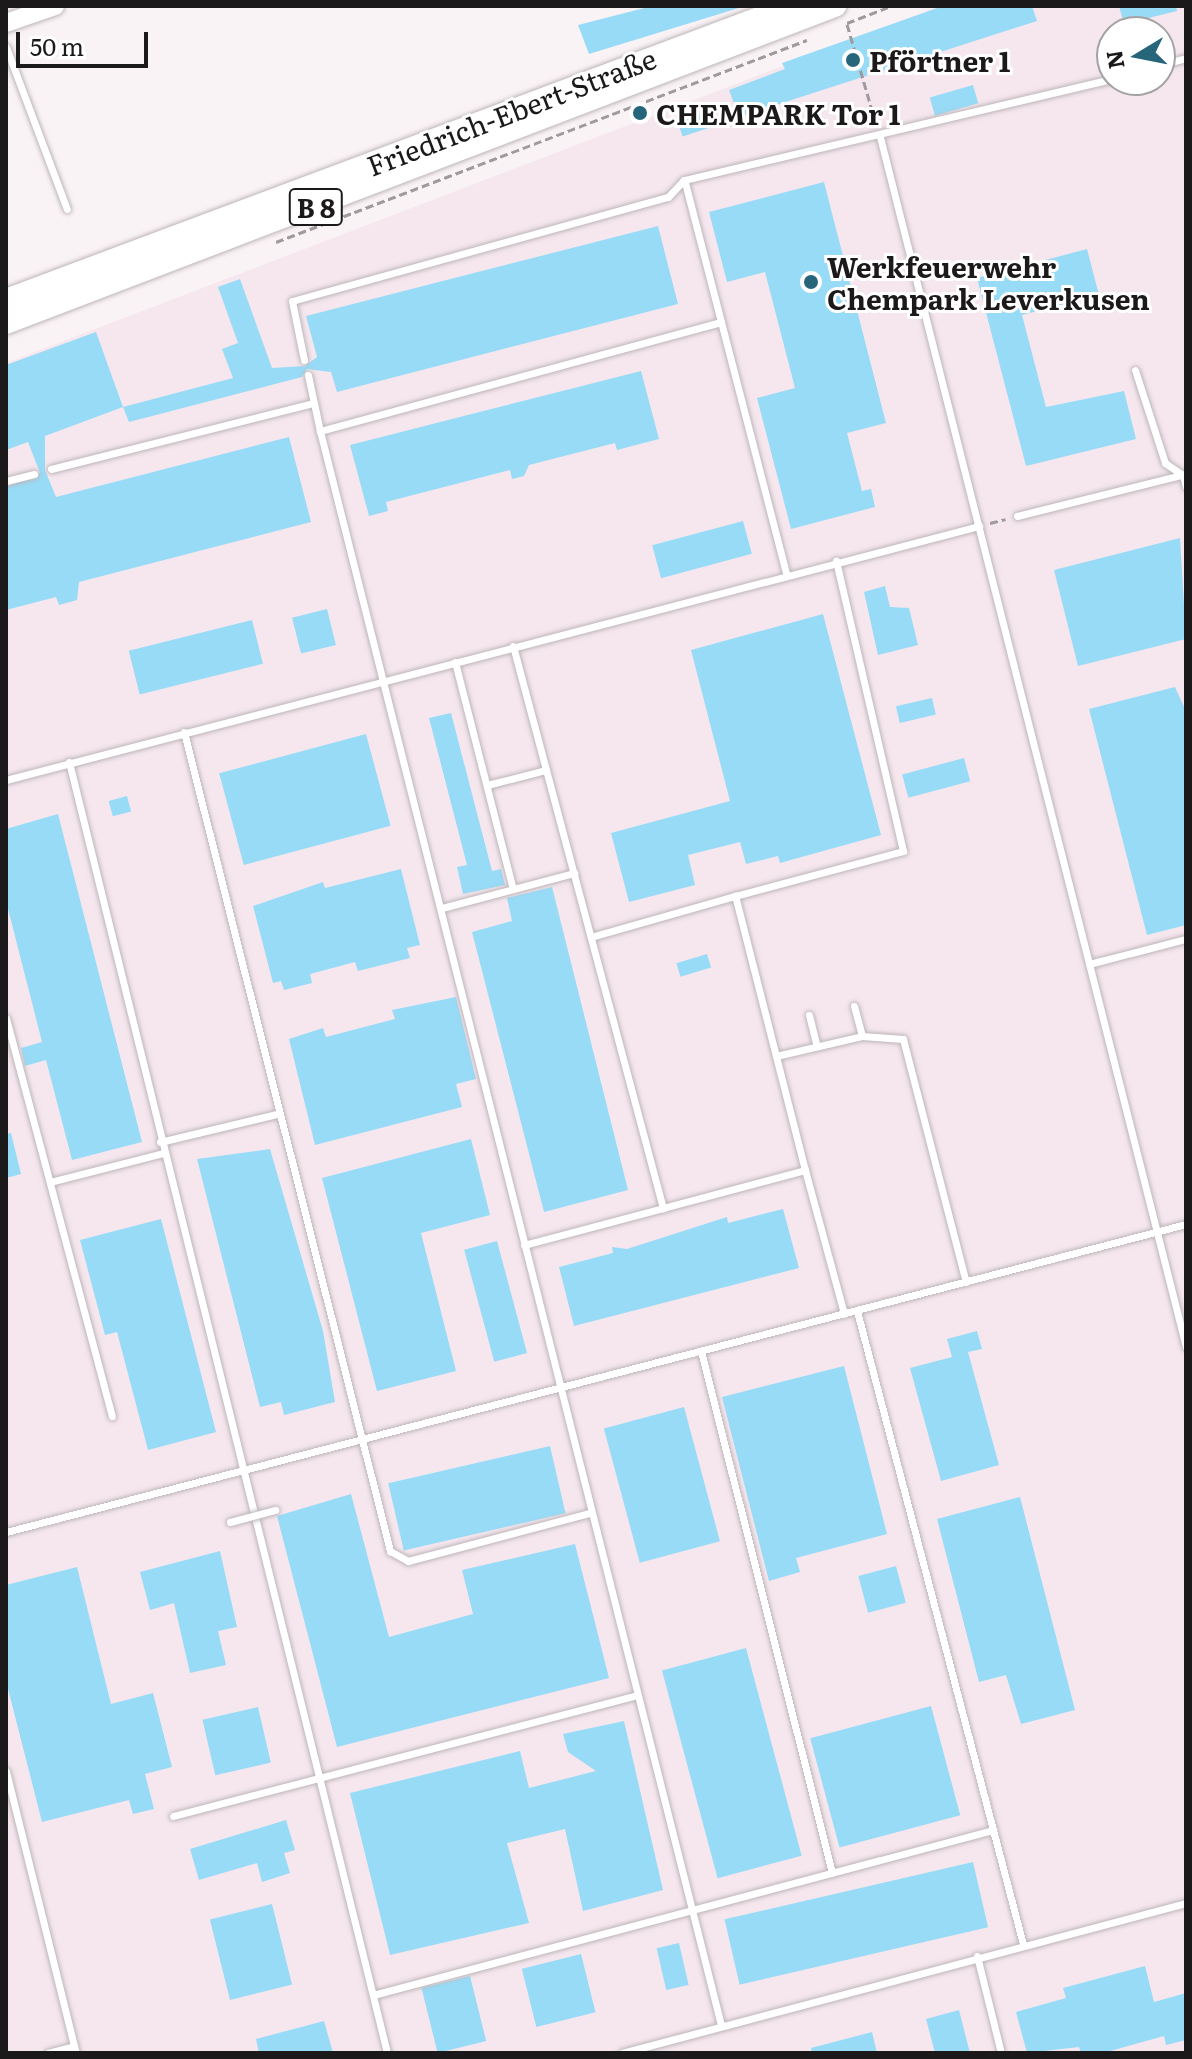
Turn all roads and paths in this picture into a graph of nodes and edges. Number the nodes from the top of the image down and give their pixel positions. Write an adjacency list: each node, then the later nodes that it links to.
1 (55, 6): 5 (street)
2 (791, 6): 14 (main road, Friedrich-Ebert-Straße / B 8)
3 (891, 6): 4 (path)
4 (834, 17): 16 (main road, Friedrich-Ebert-Straße / B 8)
5 (6, 23)
6 (820, 34): 13 (path)
7 (852, 37): 10 (path)
8 (6, 47): 12 (lane)
9 (1096, 83): 10 (lane)
10 (880, 137): 11 (lane); 28 (lane)
11 (684, 180): 15 (lane); 17 (lane)
12 (67, 209)
13 (267, 244)
14 (6, 300)
15 (721, 322): 21 (lane); 30 (lane)
16 (6, 323)
17 (304, 360)
18 (1135, 370): 24 (lane)
19 (308, 375): 20 (lane)
20 (314, 403): 21 (lane); 22 (lane)
21 (320, 431): 33 (lane)
22 (51, 469)
23 (34, 474): 25 (lane)
24 (1184, 474): 26 (lane); 27 (lane)
25 (6, 481)
26 (1186, 487)
27 (1017, 516): 28 (path)
28 (979, 526): 29 (lane); 45 (lane)
29 (836, 561): 30 (lane); 41 (lane)
30 (786, 573): 31 (lane)
31 (513, 646): 32 (lane); 36 (lane)
32 (455, 662): 33 (lane); 38 (lane)
33 (386, 680): 34 (lane); 42 (lane)
34 (184, 732): 35 (lane); 52 (lane)
35 (69, 762): 37 (lane); 53 (lane)
36 (546, 770): 38 (lane); 39 (lane)
37 (6, 780)
38 (487, 785): 40 (lane)
39 (574, 873): 40 (lane); 43 (lane)
40 (513, 889): 42 (lane)
41 (735, 896): 43 (lane); 51 (lane)
42 (442, 908): 60 (lane)
43 (591, 937): 57 (lane)
44 (1186, 939): 45 (lane)
45 (1089, 964): 59 (lane)
46 (854, 1006): 49 (lane)
47 (809, 1015): 50 (lane)
48 (6, 1018): 56 (lane)
49 (862, 1036): 50 (lane); 61 (lane)
50 (817, 1046): 51 (lane)
51 (776, 1056): 55 (lane)
52 (277, 1114): 53 (lane); 68 (lane)
53 (160, 1142): 54 (lane)
54 (163, 1153): 56 (lane); 69 (lane)
55 (805, 1170): 57 (lane); 63 (lane)
56 (50, 1182): 67 (lane)
57 (663, 1208): 60 (lane)
58 (1186, 1224): 59 (lane)
59 (1157, 1232): 61 (lane); 64 (lane)
60 (524, 1245): 66 (lane)
61 (966, 1282): 62 (lane)
62 (857, 1311): 63 (lane); 78 (lane)
63 (844, 1314): 65 (lane)
64 (1186, 1347)
65 (701, 1351): 66 (lane); 79 (lane)
66 (559, 1388): 68 (lane); 71 (lane)
67 (112, 1416)
68 (359, 1441): 69 (lane); 71 (lane)
69 (240, 1472): 73 (lane); 76 (lane)
70 (275, 1510): 72 (lane, bridge)
71 (590, 1513): 74 (lane)
72 (230, 1522)
73 (6, 1532)
74 (636, 1695): 76 (lane); 81 (lane)
75 (6, 1771): 86 (lane)
76 (317, 1775): 77 (lane); 84 (lane)
77 (173, 1816)
78 (993, 1830): 79 (lane); 82 (lane)
79 (832, 1873): 81 (lane)
80 (1186, 1903): 82 (lane)
81 (688, 1912): 84 (lane); 85 (lane)
82 (1023, 1944): 83 (lane)
83 (977, 1956): 85 (lane); 90 (lane)
84 (373, 1995): 88 (lane)
85 (721, 2025): 89 (lane)
86 (75, 2049): 87 (lane)
87 (48, 2053)
88 (387, 2053)
89 (622, 2053)
90 (1001, 2053)

